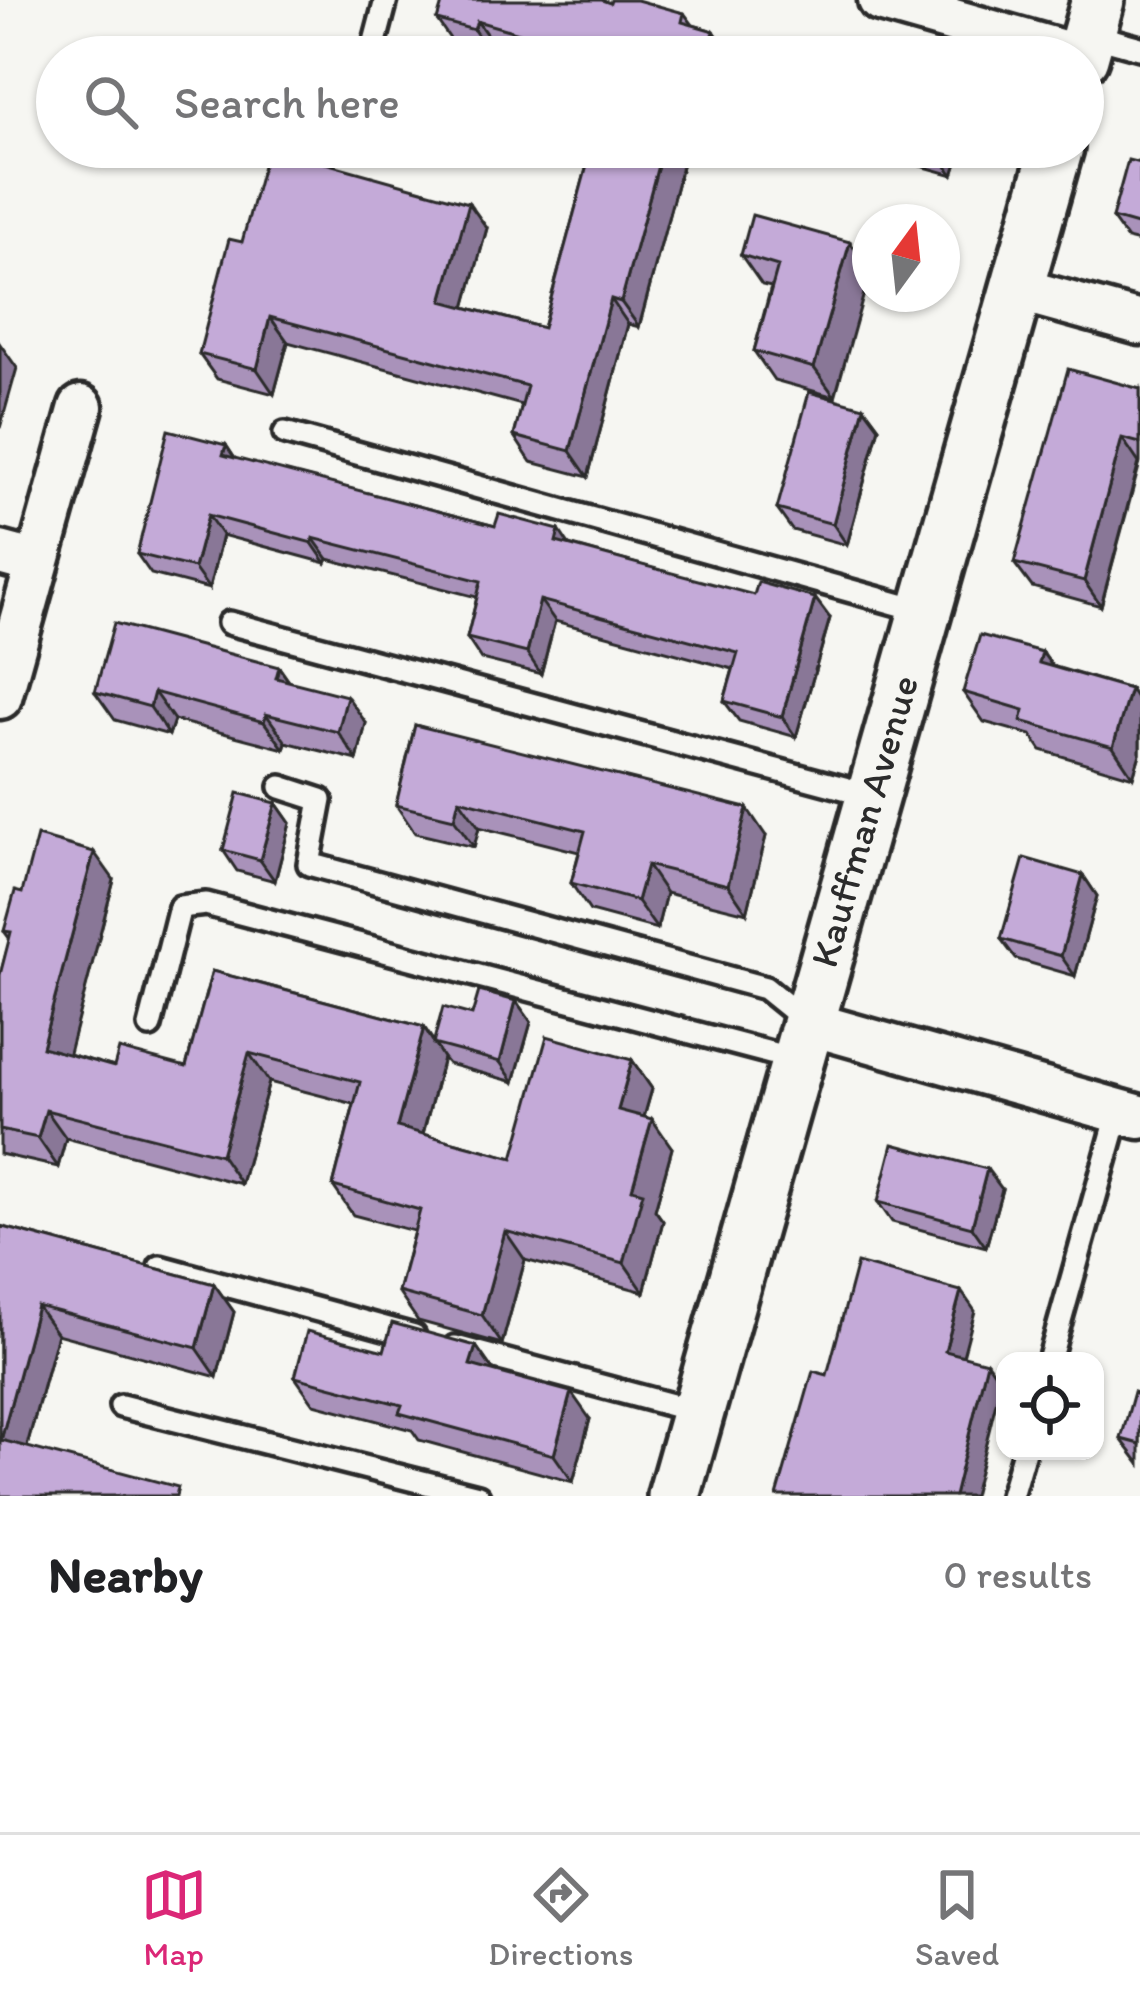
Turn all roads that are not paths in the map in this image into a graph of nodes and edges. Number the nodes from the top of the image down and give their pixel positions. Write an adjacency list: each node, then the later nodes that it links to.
1 (386, 0): 3 (lane)
2 (880, 0): 4 (street)
3 (377, 36)
4 (1081, 36)
5 (1104, 41): 6 (lane)
6 (1140, 48)
7 (1051, 168): 8 (street, Kauffman Avenue)
8 (1017, 289): 9 (street); 13 (street, Kauffman Avenue)
9 (1140, 323)
10 (81, 406): 12 (street)
11 (285, 433): 13 (lane)
12 (19, 558): 15 (street)
13 (923, 611): 17 (street, Kauffman Avenue)
14 (229, 623): 17 (lane)
15 (0, 697)
16 (281, 787): 19 (lane)
17 (870, 796): 19 (street, Kauffman Avenue)
18 (149, 1026): 19 (lane)
19 (803, 1041): 20 (street); 24 (street, Kauffman Avenue)
20 (1130, 1114): 22 (lane)
21 (160, 1267): 24 (lane)
22 (1052, 1352)
23 (121, 1406): 26 (lane)
24 (698, 1412): 27 (street, Kauffman Avenue)
25 (1021, 1460): 28 (lane)
26 (478, 1496)
27 (674, 1496)
28 (1011, 1496)

